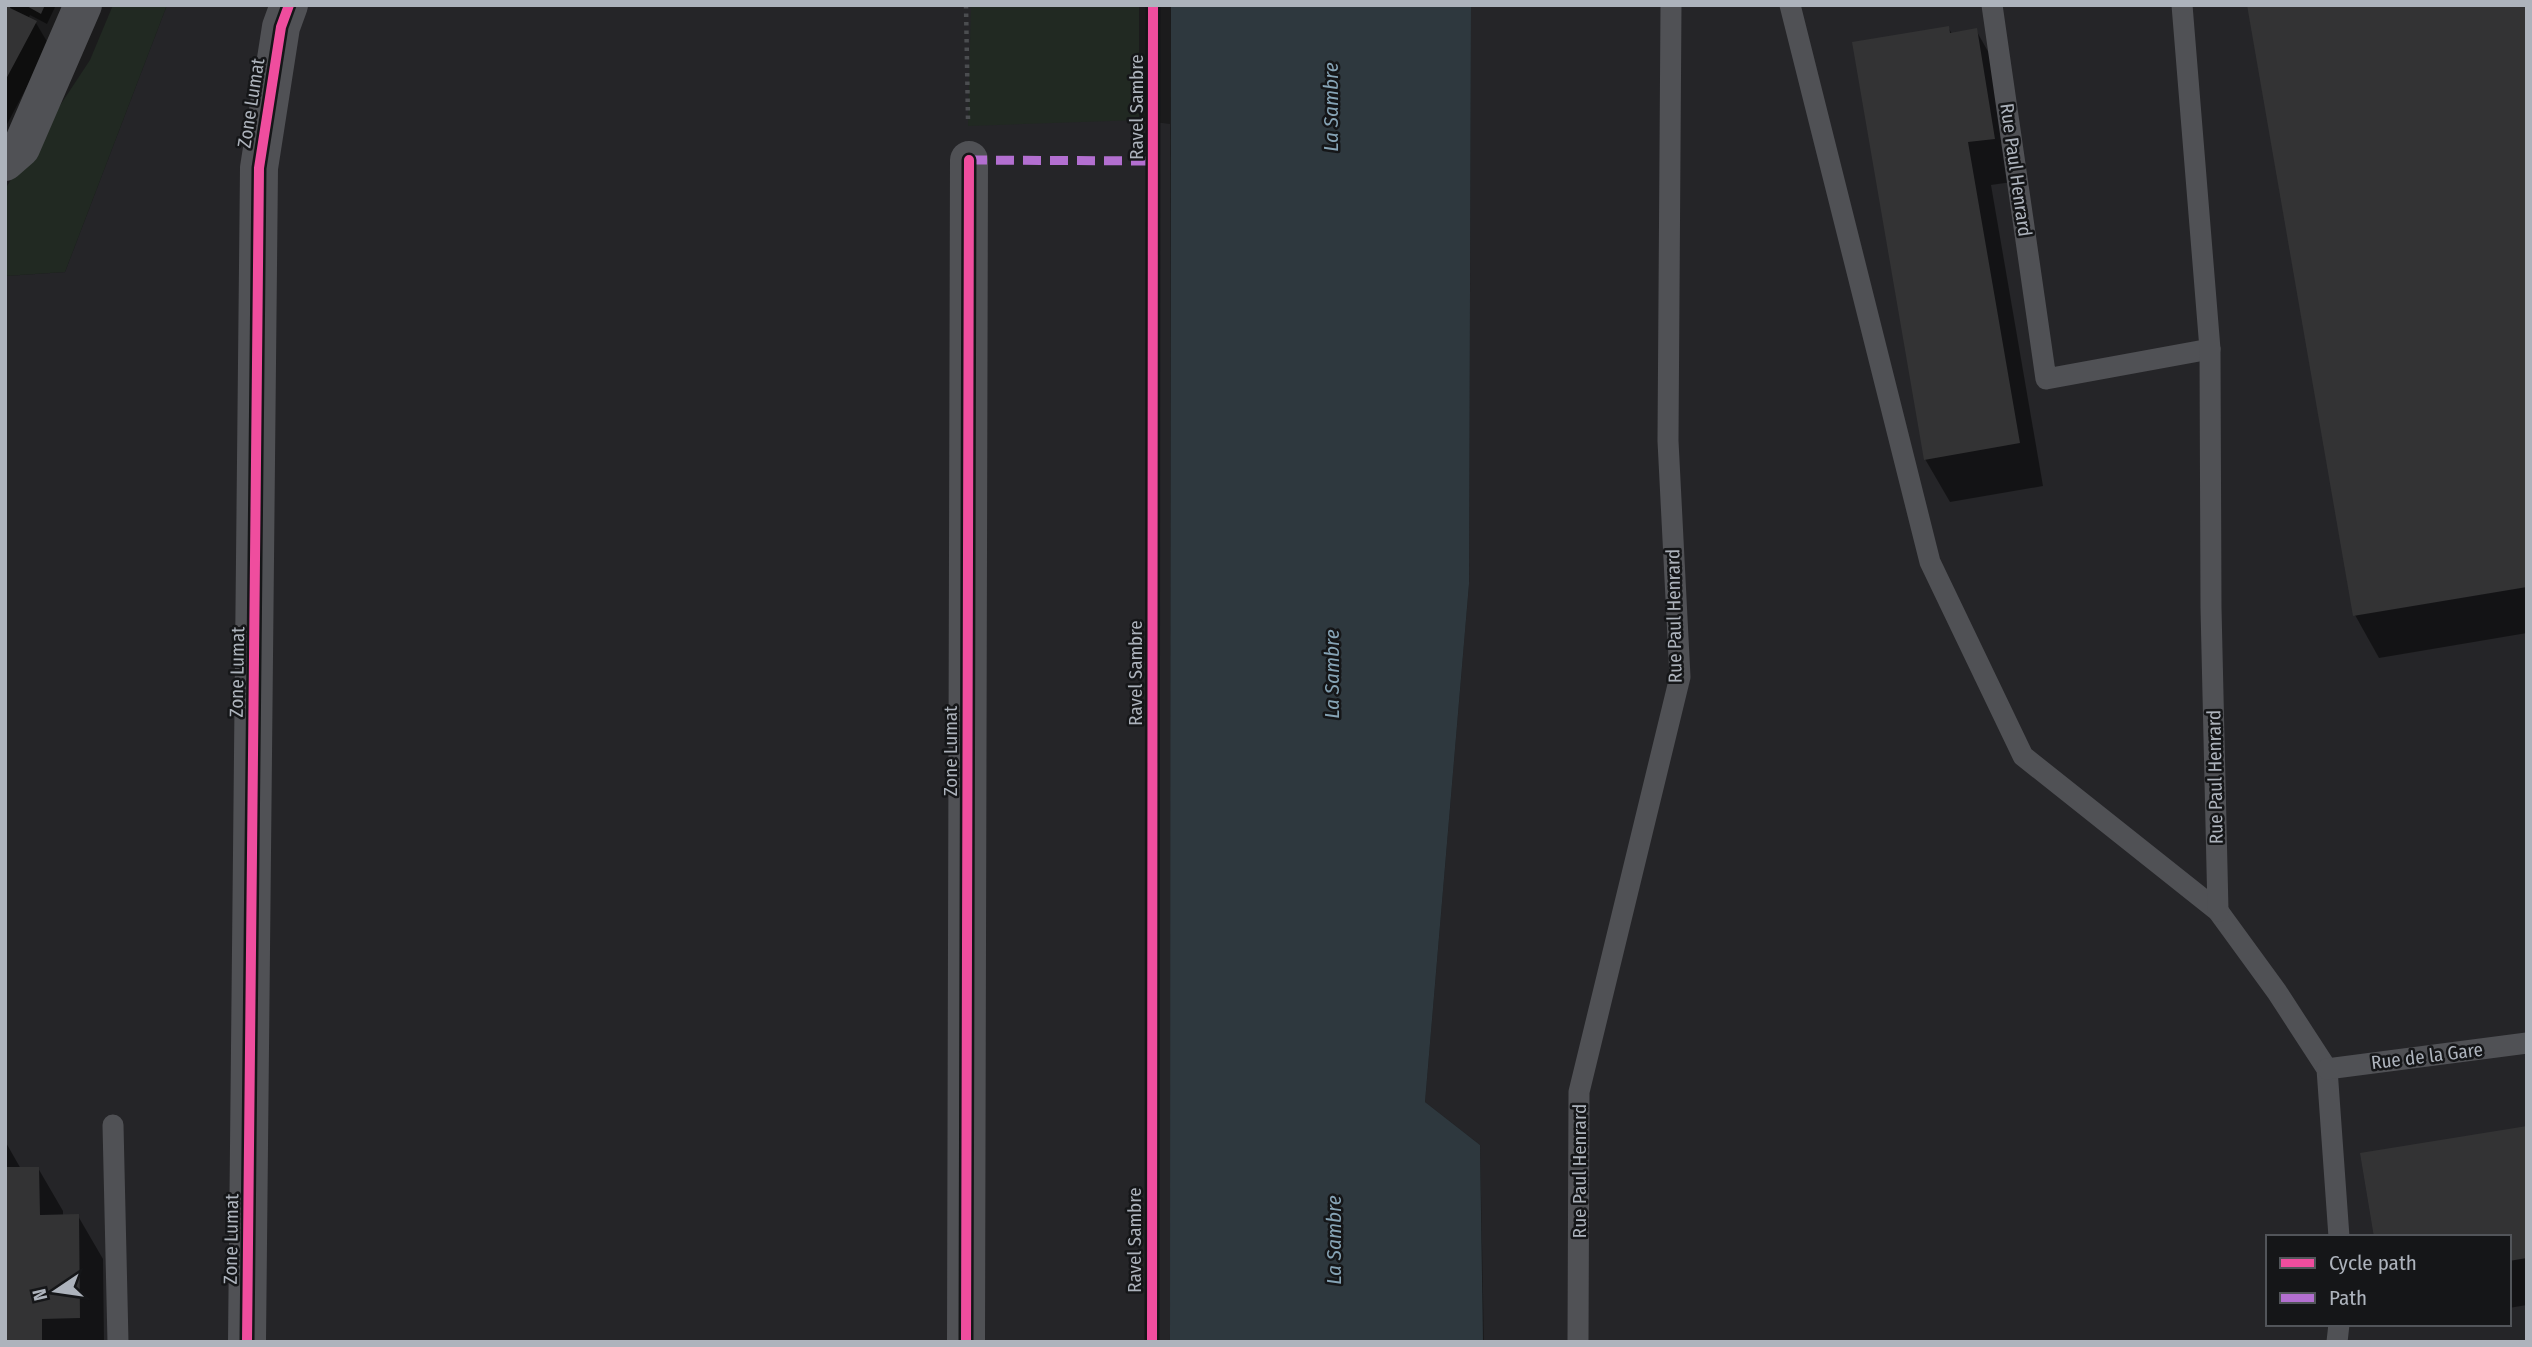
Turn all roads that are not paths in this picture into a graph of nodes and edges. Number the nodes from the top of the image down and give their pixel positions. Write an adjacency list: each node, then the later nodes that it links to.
1 (83, 5): 8 (street)
2 (289, 5): 16 (street, Zone Lumat)
3 (1671, 5): 18 (lane, Rue Paul Henrard)
4 (1790, 5): 10 (lane)
5 (1992, 5): 9 (lane, Rue Paul Henrard)
6 (2182, 5): 9 (lane, Rue Paul Henrard)
7 (969, 160): 17 (street, Zone Lumat)
8 (5, 162)
9 (2210, 349): 10 (lane, Rue Paul Henrard)
10 (2218, 911): 12 (lane)
11 (2527, 1043): 12 (lane, Rue de la Gare)
12 (2327, 1069): 14 (lane)
13 (113, 1125): 15 (lane)
14 (2339, 1235)
15 (118, 1342)
16 (247, 1342)
17 (966, 1342)
18 (1578, 1342)

